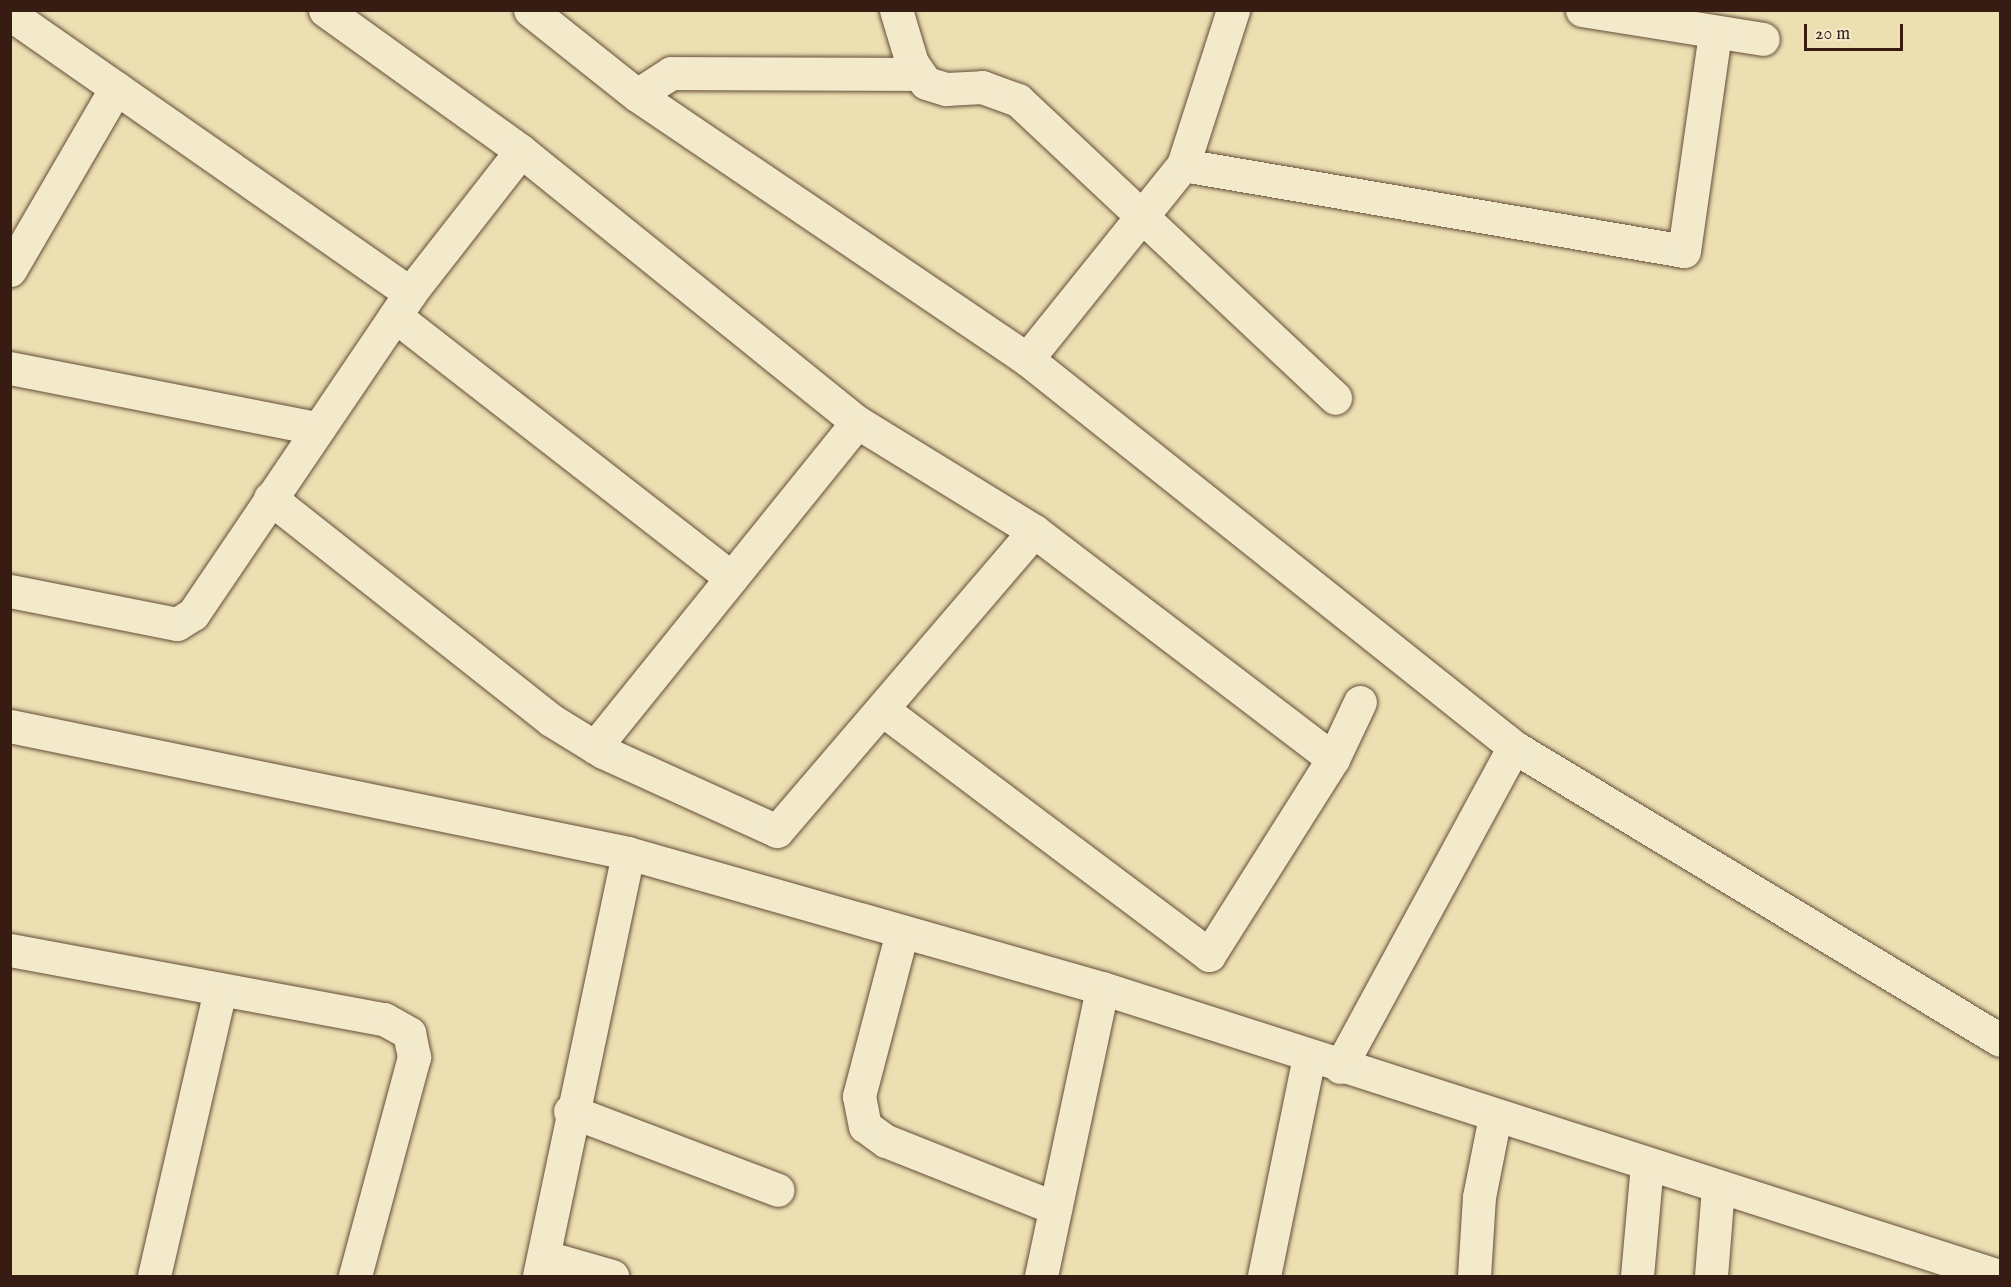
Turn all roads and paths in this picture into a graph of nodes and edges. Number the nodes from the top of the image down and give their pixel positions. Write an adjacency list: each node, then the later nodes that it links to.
1 (325, 10): 12 (street)
2 (530, 10): 11 (street)
3 (896, 10): 9 (street)
4 (1582, 10): 7 (street)
5 (1231, 11): 13 (street)
6 (10, 14): 10 (street)
7 (1715, 33): 8 (street); 13 (street)
8 (1763, 39)
9 (917, 74): 11 (street); 14 (street)
10 (116, 88): 15 (street); 16 (street)
11 (637, 95): 17 (street)
12 (521, 151): 16 (street); 20 (street)
13 (1183, 165): 14 (street)
14 (1140, 218): 17 (street); 19 (street)
15 (10, 270)
16 (402, 304): 21 (street); 24 (street)
17 (1027, 359): 30 (street)
18 (10, 368): 21 (street)
19 (1335, 398)
20 (857, 422): 23 (street); 24 (street)
21 (317, 428): 22 (street)
22 (270, 498): 25 (street); 29 (street)
23 (1034, 531): 27 (street); 31 (street)
24 (732, 578): 29 (street)
25 (10, 591)
26 (1360, 702): 31 (street)
27 (883, 710): 29 (street); 31 (street)
28 (10, 726): 32 (street)
29 (596, 747)
30 (1514, 747): 37 (street); 39 (street)
31 (1333, 759)
32 (628, 853): 33 (street); 40 (street)
33 (902, 932): 35 (street); 45 (street)
34 (10, 950): 36 (street)
35 (1102, 988): 38 (street); 45 (street)
36 (220, 989): 47 (street); 48 (street)
37 (2001, 1040)
38 (1309, 1057): 39 (street); 51 (street)
39 (1340, 1066): 41 (street)
40 (570, 1111): 44 (street); 46 (street)
41 (1495, 1116): 42 (street); 52 (street)
42 (1647, 1164): 43 (street); 53 (street)
43 (1718, 1187): 54 (street); 55 (street)
44 (778, 1190)
45 (1055, 1208): 50 (street)
46 (543, 1267): 49 (street)
47 (154, 1276)
48 (355, 1276)
49 (612, 1276)
50 (1041, 1276)
51 (1264, 1276)
52 (1474, 1276)
53 (1637, 1276)
54 (1711, 1276)
55 (1999, 1276)

